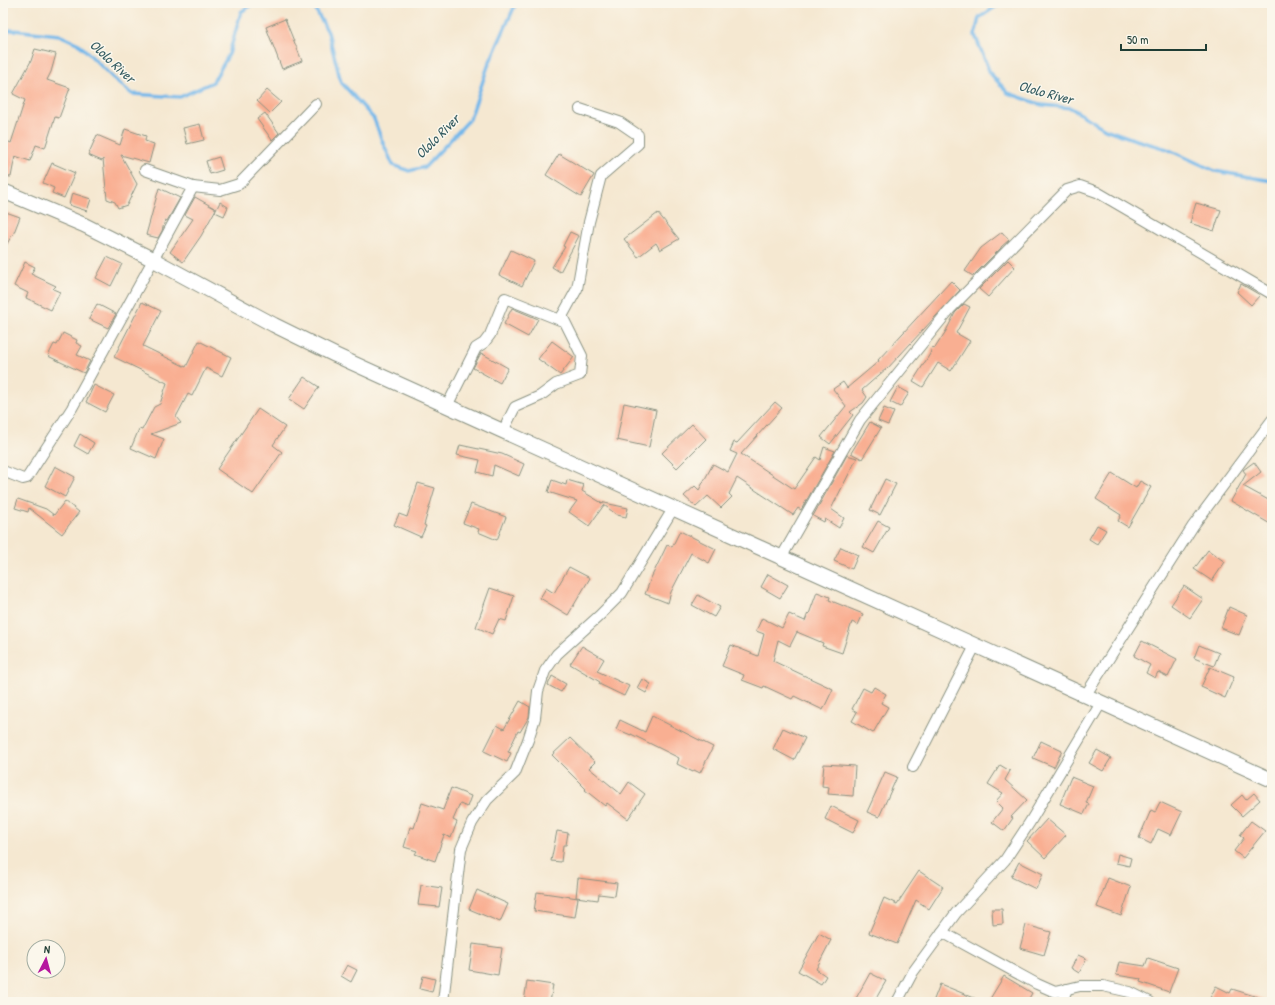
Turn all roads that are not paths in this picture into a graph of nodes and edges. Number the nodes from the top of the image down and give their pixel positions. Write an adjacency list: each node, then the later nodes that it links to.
1 (316, 104): 4 (street)
2 (580, 109): 8 (street)
3 (145, 170): 4 (street)
4 (193, 187): 6 (street)
5 (3, 191): 6 (main road)
6 (152, 259): 9 (main road); 12 (street)
7 (1272, 294): 14 (street)
8 (562, 316): 9 (street); 11 (street)
9 (447, 406): 11 (main road)
10 (1272, 420): 16 (street)
11 (503, 431): 13 (main road)
12 (3, 471)
13 (673, 509): 14 (main road); 22 (street)
14 (781, 558): 15 (main road)
15 (975, 646): 16 (main road); 18 (street)
16 (1085, 696): 17 (main road)
17 (1101, 703): 19 (main road); 20 (street)
18 (913, 767)
19 (1272, 780)
20 (942, 932): 21 (street); 23 (street)
21 (1067, 989): 24 (street); 25 (street)
22 (443, 1002)
23 (896, 1002)
24 (1062, 1002)
25 (1150, 1002)

